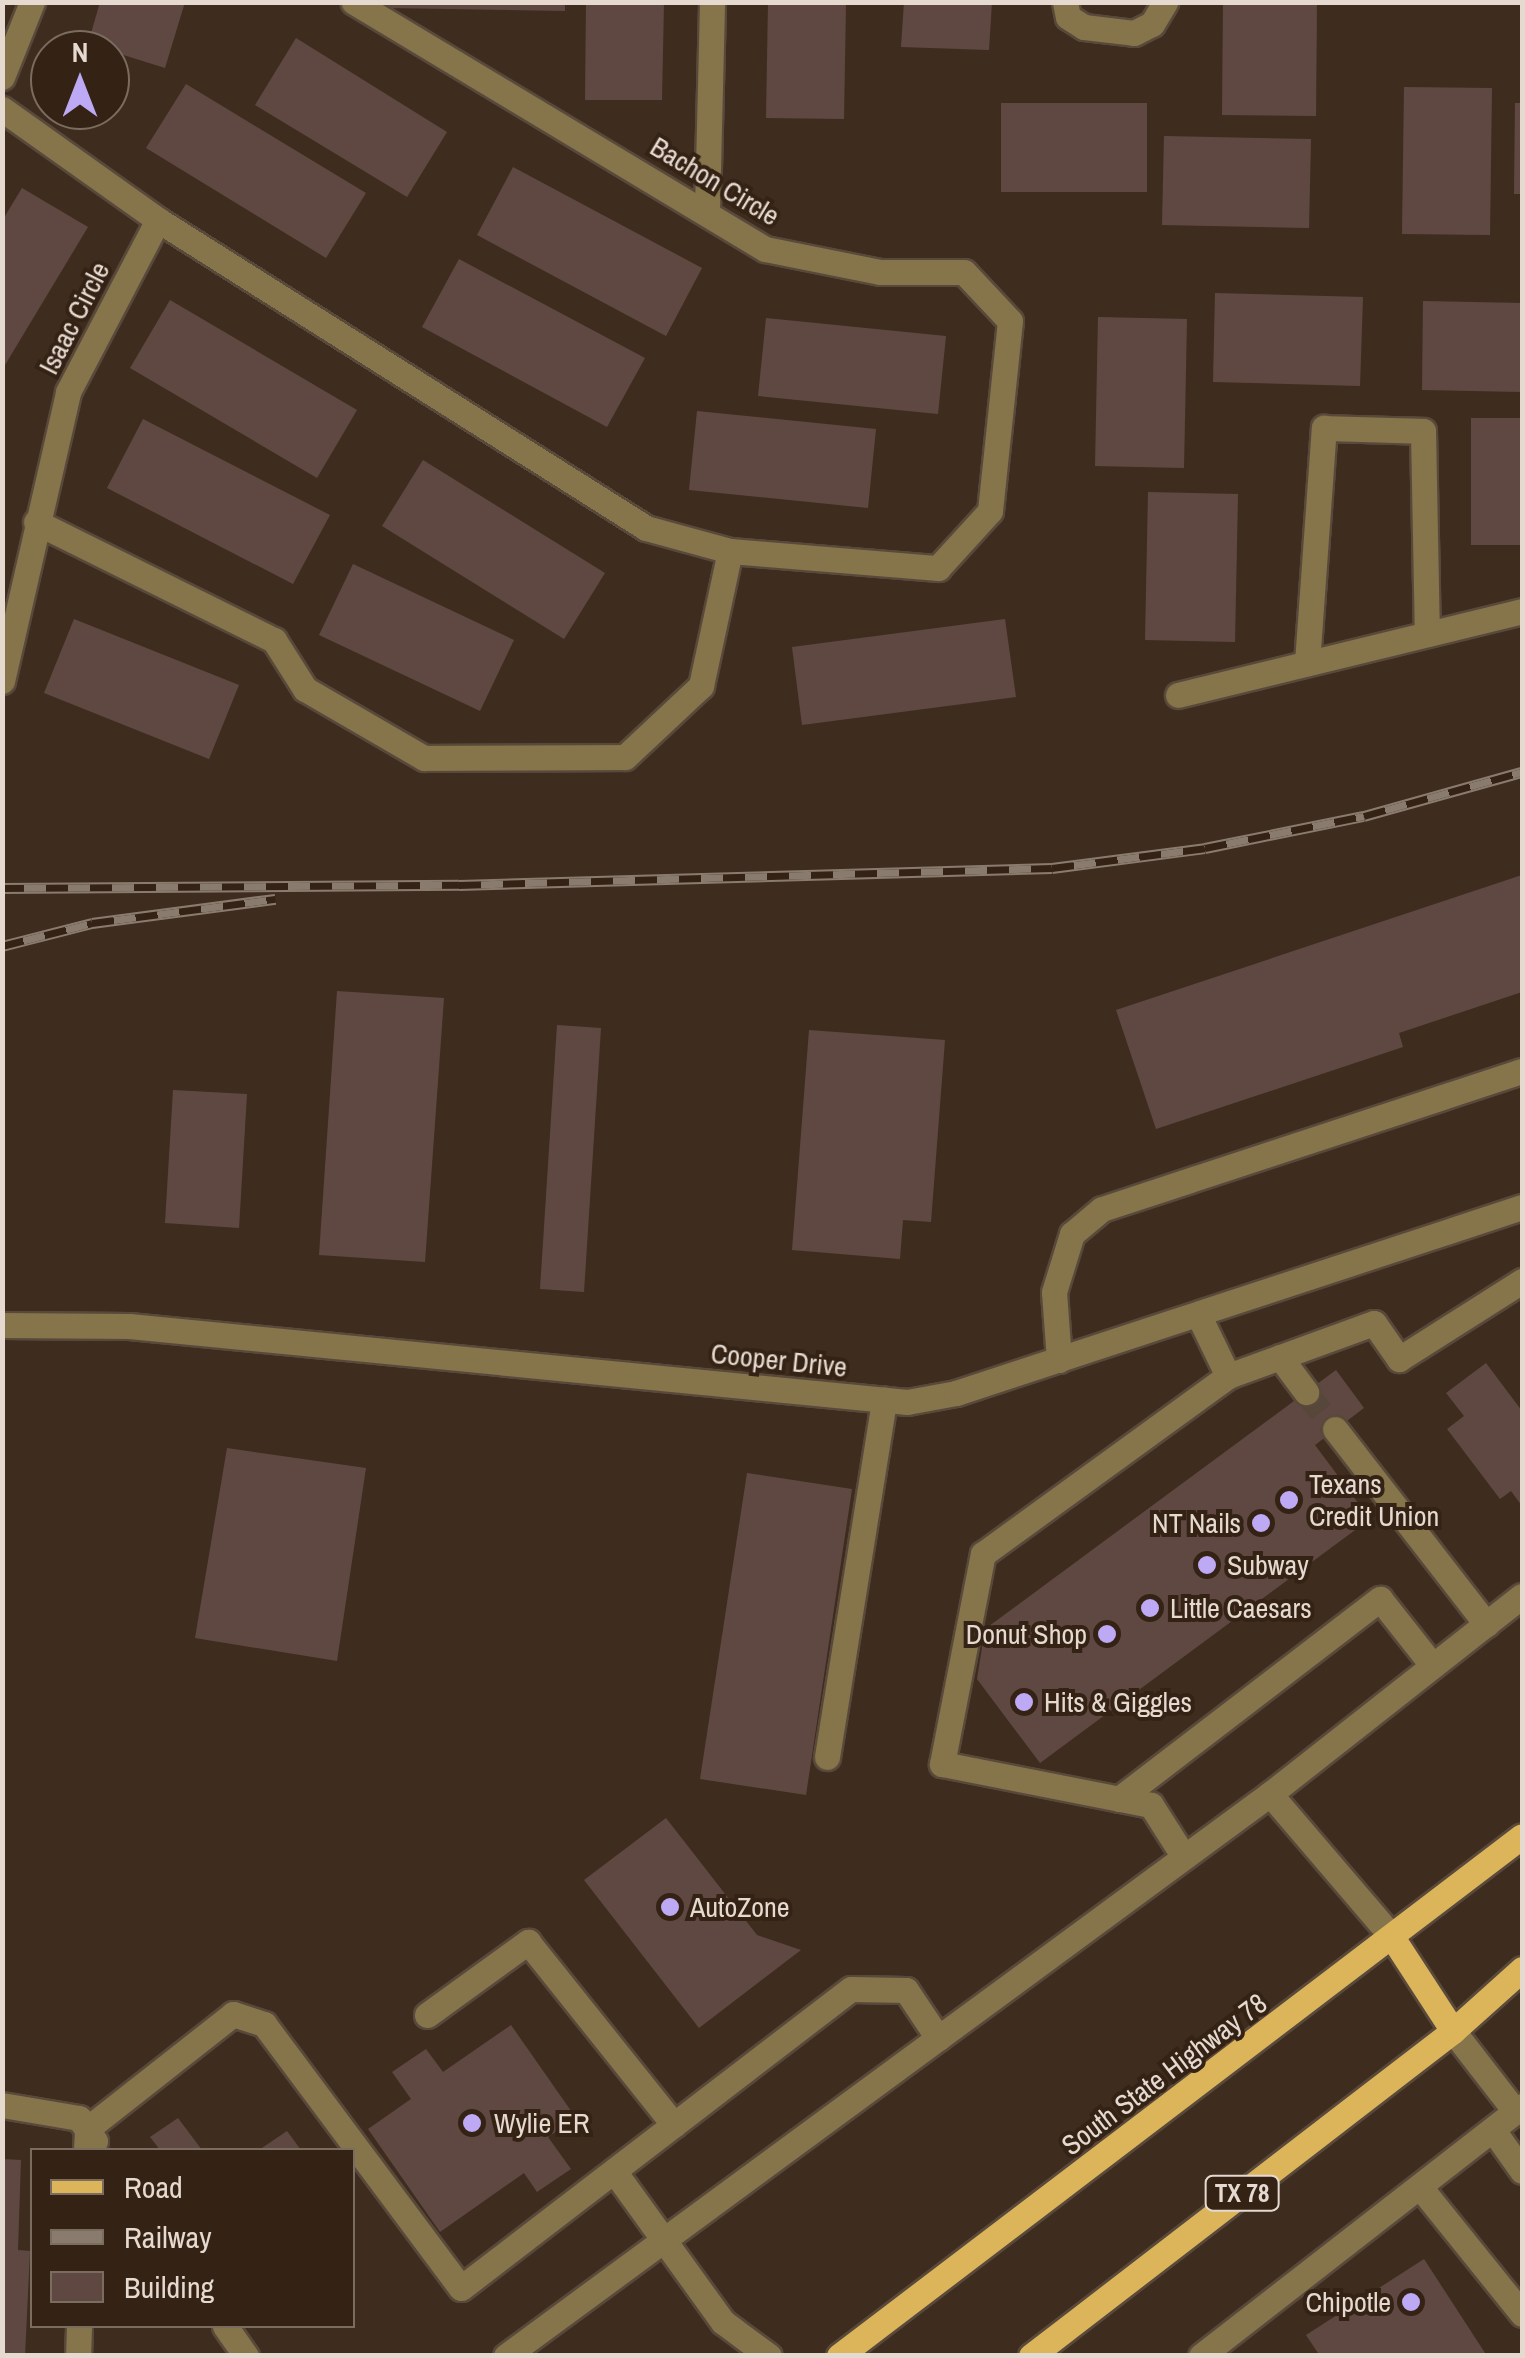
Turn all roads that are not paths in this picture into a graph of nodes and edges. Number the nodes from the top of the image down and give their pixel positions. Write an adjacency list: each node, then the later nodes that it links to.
1 (32, 2): 6 (street)
2 (354, 2): 8 (street, Bachon Circle)
3 (712, 2): 8 (street)
4 (1065, 2): 5 (street)
5 (1165, 2)
6 (2, 77)
7 (2, 110): 9 (street, Bachon Circle)
8 (706, 209): 11 (street, Bachon Circle)
9 (158, 220): 10 (street, Isaac Circle); 11 (street, Bachon Circle)
10 (36, 522): 11 (street); 15 (street, Isaac Circle)
11 (730, 551)
12 (1522, 611): 13 (street)
13 (1426, 634): 14 (street); 14 (street)
14 (1307, 663): 16 (street)
15 (2, 681)
16 (1178, 695)
17 (1522, 1070): 23 (street)
18 (1522, 1207): 20 (street, Cooper Drive)
19 (1522, 1280): 22 (street)
20 (1198, 1314): 23 (street, Cooper Drive); 24 (street)
21 (2, 1325): 26 (street, Cooper Drive)
22 (1280, 1357): 24 (street); 25 (street)
23 (1059, 1360): 26 (street, Cooper Drive)
24 (1228, 1376): 33 (street)
25 (1306, 1392)
26 (884, 1400): 31 (street)
27 (1335, 1429): 29 (street)
28 (1522, 1596): 29 (street)
29 (1486, 1624): 30 (street)
30 (1432, 1666): 32 (street); 33 (street)
31 (826, 1757)
32 (1270, 1794): 35 (street); 36 (street)
33 (1119, 1799): 35 (street)
34 (1522, 1836): 36 (main road, South State Highway 78)
35 (1184, 1857): 40 (street)
36 (1392, 1938): 39 (main road); 58 (main road, South State Highway 78)
37 (1522, 1969): 39 (main road, TX 78)
38 (427, 2015): 43 (street)
39 (1453, 2031): 42 (street); 59 (main road, TX 78)
40 (938, 2038): 43 (street); 49 (street)
41 (2, 2105): 45 (street)
42 (1519, 2108): 44 (street)
43 (674, 2125): 46 (street)
44 (1493, 2130): 47 (street); 48 (street)
45 (91, 2143): 46 (street)
46 (614, 2171): 49 (street)
47 (1522, 2171)
48 (1420, 2187): 50 (street); 53 (street)
49 (667, 2238): 56 (street); 57 (street)
50 (1522, 2314)
51 (79, 2328): 54 (street)
52 (225, 2328): 55 (street)
53 (1207, 2354)
54 (78, 2356)
55 (246, 2356)
56 (506, 2356)
57 (769, 2356)
58 (839, 2356)
59 (1031, 2356)

